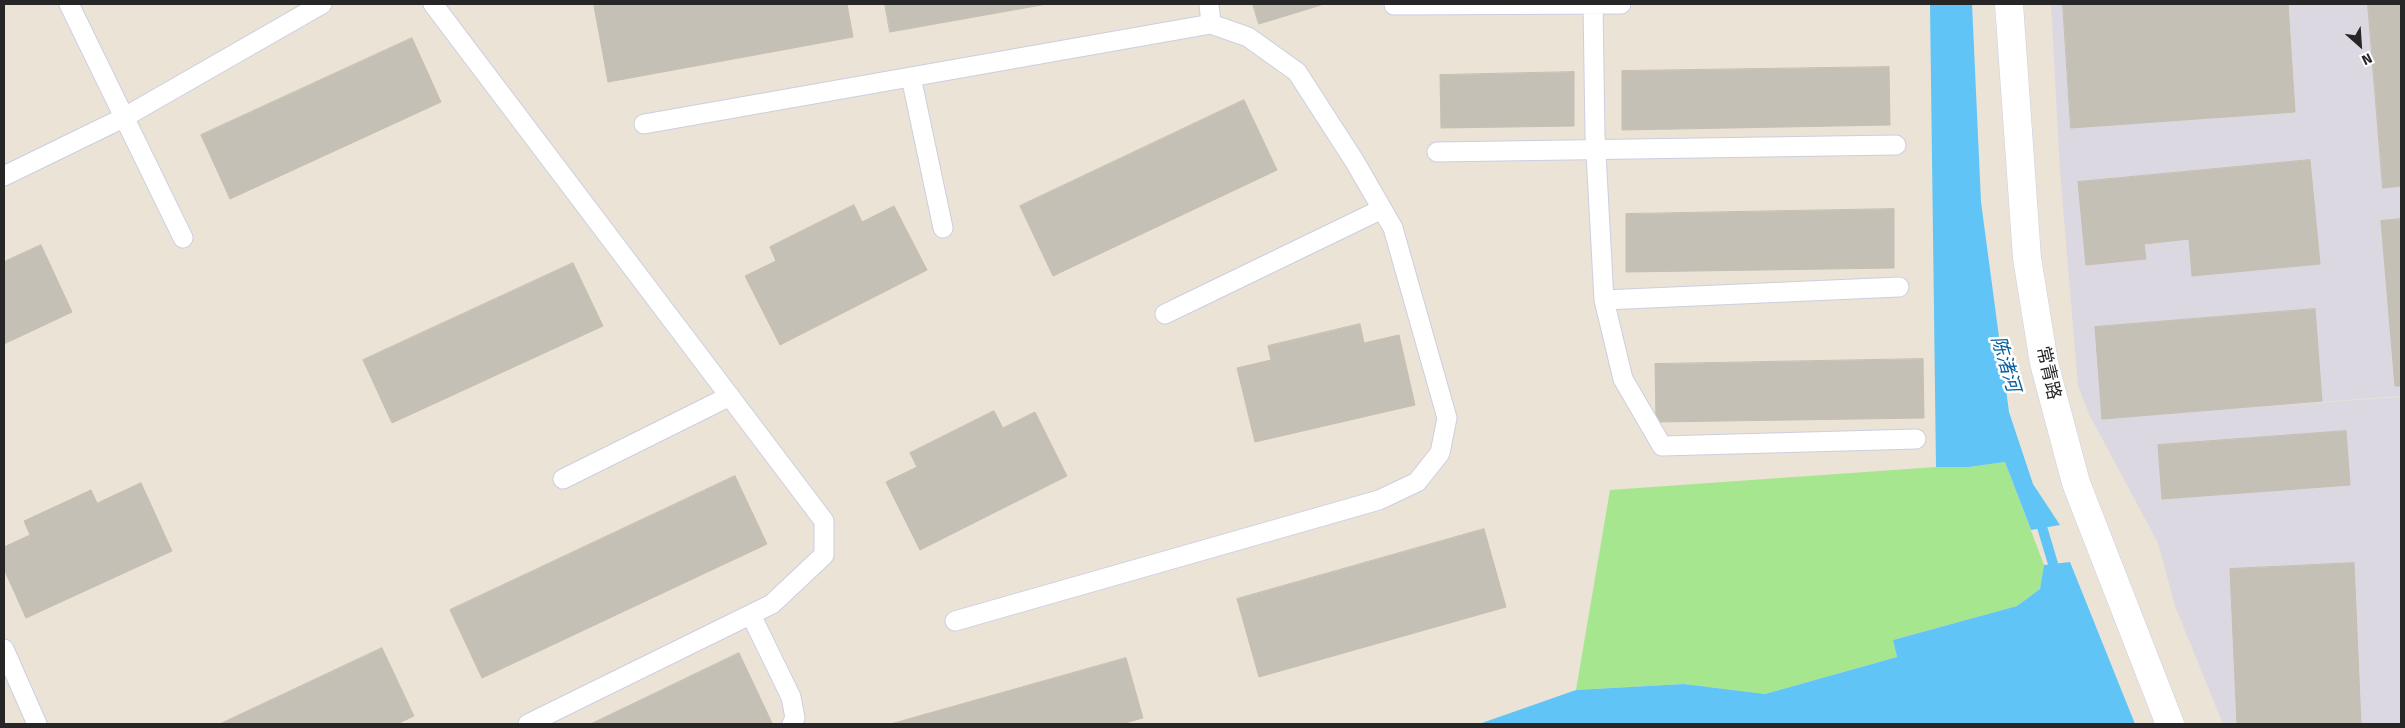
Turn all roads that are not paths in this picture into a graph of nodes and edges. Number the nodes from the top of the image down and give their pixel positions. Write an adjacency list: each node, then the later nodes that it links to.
1 (69, 4): 11 (lane)
2 (322, 4): 11 (lane)
3 (433, 4): 23 (lane)
4 (1209, 4): 9 (lane)
5 (1593, 4): 6 (lane); 8 (lane); 14 (lane)
6 (1621, 4)
7 (2009, 4): 32 (street, 常青路)
8 (1394, 5)
9 (1212, 24): 10 (lane); 17 (lane)
10 (912, 77): 12 (lane); 18 (lane)
11 (123, 118): 16 (lane); 19 (lane)
12 (644, 124)
13 (1896, 145): 14 (lane)
14 (1596, 150): 15 (lane); 21 (lane)
15 (1437, 152)
16 (4, 176)
17 (1382, 209): 22 (lane); 27 (lane)
18 (943, 228)
19 (183, 238)
20 (1899, 287): 21 (lane)
21 (1604, 300): 24 (lane)
22 (1165, 314)
23 (730, 396): 25 (lane); 26 (lane)
24 (1916, 439)
25 (563, 479)
26 (751, 615): 30 (lane); 31 (lane)
27 (955, 621)
28 (4, 649): 29 (lane)
29 (37, 724)
30 (528, 724)
31 (792, 724)
32 (2170, 724)

